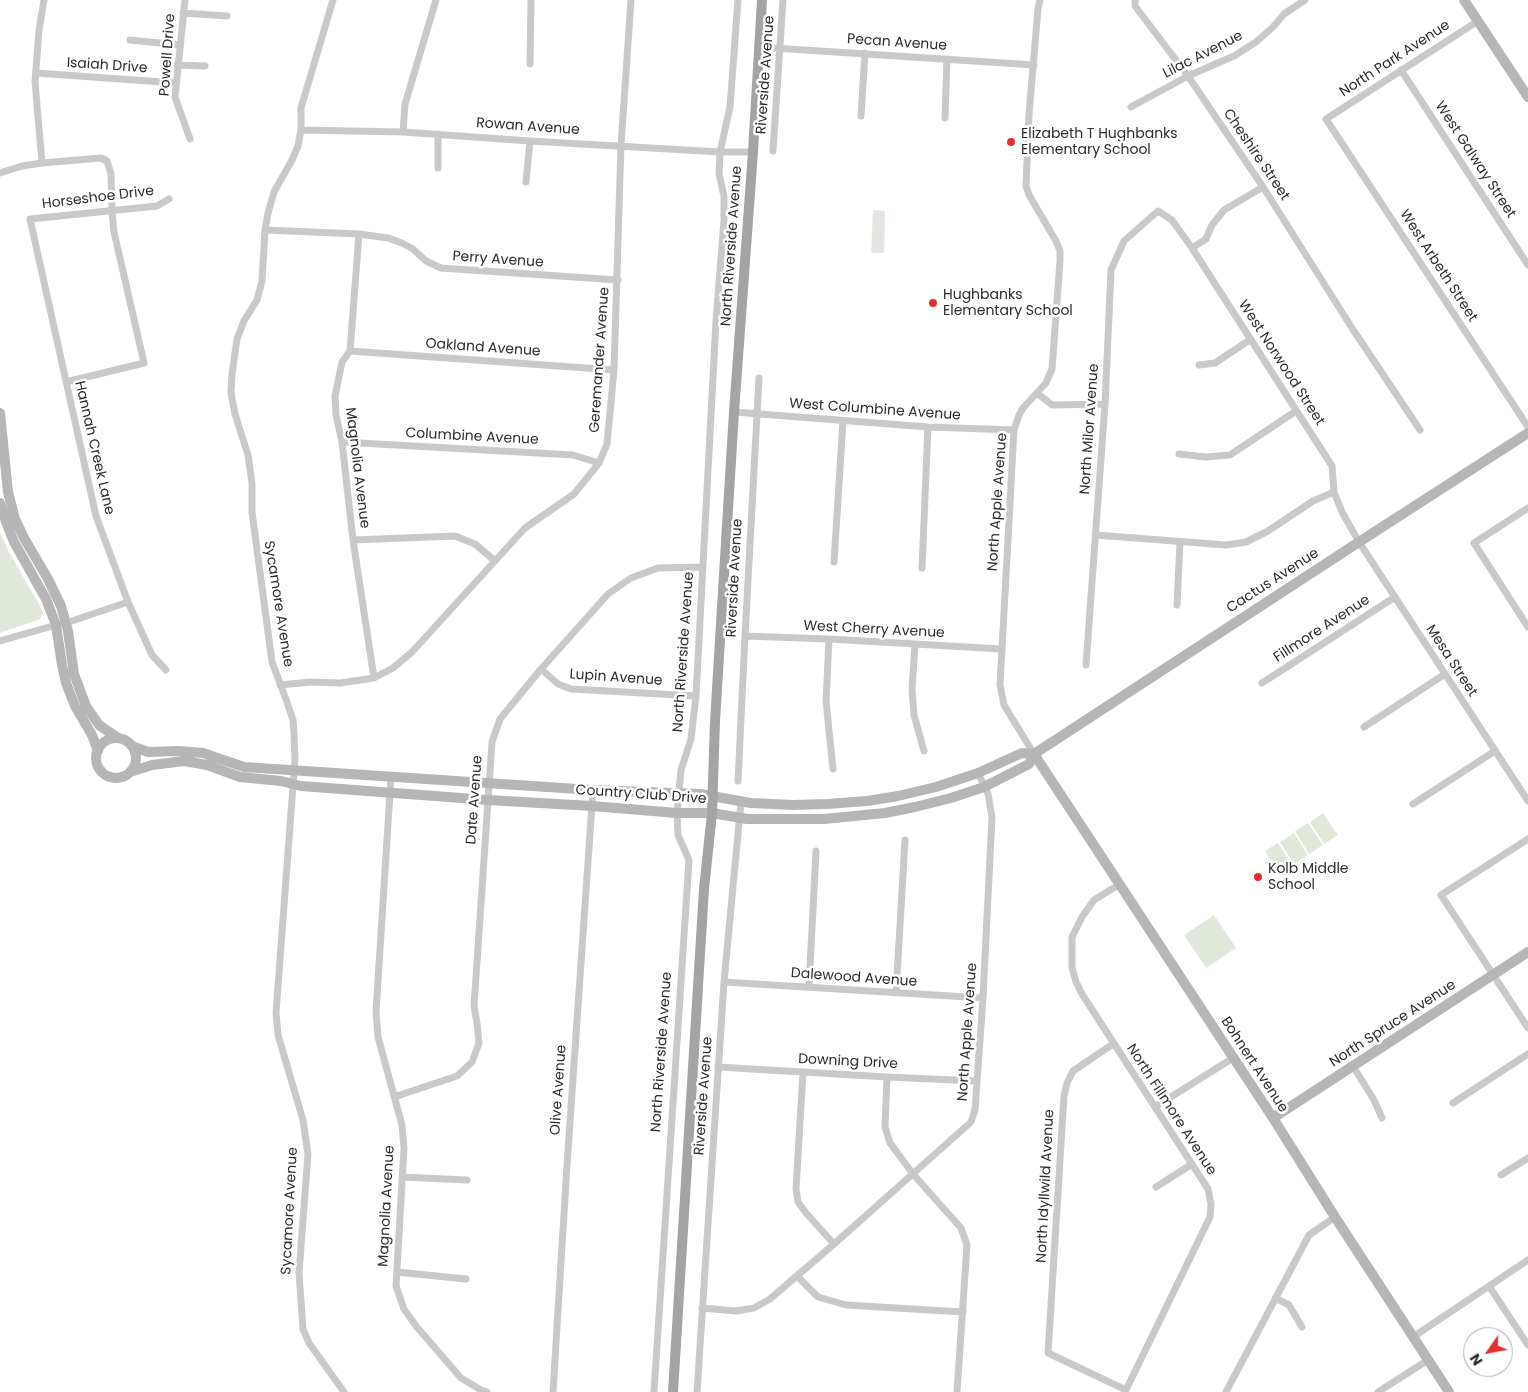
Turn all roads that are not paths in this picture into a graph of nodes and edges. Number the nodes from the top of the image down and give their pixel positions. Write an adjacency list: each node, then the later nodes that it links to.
1 (44, 0): 28 (street)
2 (185, 0): 14 (street, Powell Drive)
3 (333, 0): 36 (street, Sycamore Avenue)
4 (436, 0): 37 (street)
5 (530, 0): 23 (street)
6 (631, 0): 41 (street, Geremander Avenue)
7 (738, 0): 43 (street, North Riverside Avenue)
8 (762, 0): 19 (main road, North Riverside Avenue)
9 (783, 0): 20 (street, Riverside Avenue)
10 (1040, 0): 25 (street, North Apple Avenue)
11 (1135, 0): 29 (street, Cheshire Street)
12 (1305, 0): 29 (street, Lilac Avenue)
13 (1464, 0): 16 (street)
14 (183, 13): 15 (street); 18 (street, Powell Drive)
15 (227, 16)
16 (1478, 21): 27 (street, North Park Avenue); 31 (street)
17 (130, 40): 18 (street)
18 (180, 45): 24 (street, Powell Drive)
19 (759, 47): 20 (street, Pecan Avenue); 44 (main road, North Riverside Avenue)
20 (780, 48): 21 (street, Pecan Avenue); 42 (street, Riverside Avenue)
21 (865, 53): 22 (street, Pecan Avenue); 33 (street)
22 (947, 59): 25 (street, Pecan Avenue); 34 (street)
23 (530, 64)
24 (178, 65): 26 (street); 30 (street, Powell Drive)
25 (1034, 65): 65 (street, North Apple Avenue)
26 (204, 66)
27 (1401, 70): 35 (street, North Park Avenue); 57 (street, West Galway Street)
28 (36, 73): 30 (street, Isaiah Drive); 45 (street)
29 (1188, 76): 32 (street, Lilac Avenue); 49 (street, Cheshire Street)
30 (176, 83): 39 (street, Powell Drive)
31 (1528, 97)
32 (1131, 107)
33 (861, 116)
34 (945, 118)
35 (1326, 119): 73 (street, West Arbeth Street)
36 (301, 130): 37 (street, Rowan Avenue); 54 (street, Sycamore Avenue)
37 (403, 132): 38 (street, Rowan Avenue)
38 (438, 134): 40 (street, Rowan Avenue); 46 (street)
39 (190, 139)
40 (530, 141): 41 (street, Rowan Avenue); 48 (street)
41 (622, 145): 43 (street, Rowan Avenue); 58 (street, Geremander Avenue)
42 (773, 151)
43 (720, 152): 44 (street, Rowan Avenue); 89 (street, North Riverside Avenue)
44 (753, 152): 68 (main road, North Riverside Avenue)
45 (42, 163): 47 (street); 52 (street)
46 (438, 168)
47 (0, 173)
48 (526, 182)
49 (1263, 187): 56 (street); 75 (street, Cheshire Street)
50 (169, 200): 52 (street, Horseshoe Drive)
51 (1158, 211): 56 (street, West Norwood Street); 66 (street, North Milor Avenue)
52 (112, 212): 53 (street, Horseshoe Drive); 64 (street)
53 (30, 219): 64 (street, Hannah Creek Lane)
54 (265, 230): 55 (street, Perry Avenue); 107 (street, Sycamore Avenue)
55 (359, 234): 58 (street, Perry Avenue); 60 (street, Magnolia Avenue)
56 (1192, 248): 59 (street, West Norwood Street)
57 (1528, 265)
58 (618, 280): 62 (street, Geremander Avenue)
59 (1251, 339): 61 (street); 67 (street, West Norwood Street)
60 (350, 351): 62 (street, Oakland Avenue); 77 (street, Magnolia Avenue)
61 (1199, 365)
62 (614, 370): 79 (street, Geremander Avenue)
63 (759, 378): 70 (street, Riverside Avenue)
64 (66, 382): 92 (street, Hannah Creek Lane)
65 (1037, 393): 66 (street); 74 (street, North Apple Avenue)
66 (1105, 404): 83 (street, North Milor Avenue)
67 (1296, 411): 78 (street); 80 (street, West Norwood Street)
68 (734, 412): 70 (street, West Columbine Avenue); 128 (main road, North Riverside Avenue)
69 (0, 413): 94 (street)
70 (758, 415): 71 (street, West Columbine Avenue); 96 (street, Riverside Avenue)
71 (842, 421): 72 (street, West Columbine Avenue); 88 (street)
72 (928, 427): 74 (street, West Columbine Avenue); 90 (street)
73 (1528, 427)
74 (1014, 430): 100 (street, North Apple Avenue)
75 (1420, 430)
76 (1528, 433): 86 (street, Cactus Avenue)
77 (342, 442): 79 (street, Columbine Avenue); 84 (street, Magnolia Avenue)
78 (1179, 454)
79 (599, 463): 87 (street, Geremander Avenue)
80 (1334, 492): 85 (street); 86 (street, West Norwood Street)
81 (0, 503): 94 (street)
82 (1528, 508): 95 (street)
83 (1096, 535): 85 (street); 101 (street, North Milor Avenue)
84 (353, 540): 87 (street); 105 (street, Magnolia Avenue)
85 (1180, 542): 93 (street)
86 (1359, 542): 91 (street, Mesa Street); 115 (street, Cactus Avenue)
87 (495, 560): 105 (street, Geremander Avenue)
88 (834, 562)
89 (703, 567): 102 (street, Date Avenue); 108 (street, North Riverside Avenue)
90 (922, 568)
91 (1395, 597): 104 (street, Mesa Street); 106 (street, Fillmore Avenue)
92 (128, 602): 94 (street); 103 (street, Hannah Creek Lane)
93 (1177, 605)
94 (61, 624): 98 (street); 110 (street); 112 (street)
95 (1528, 627)
96 (744, 636): 97 (street, West Cherry Avenue); 121 (street, Riverside Avenue)
97 (829, 639): 99 (street, West Cherry Avenue); 116 (street)
98 (0, 640)
99 (915, 645): 100 (street, West Cherry Avenue); 113 (street)
100 (1001, 649): 115 (street, North Apple Avenue)
101 (1086, 665)
102 (541, 668): 108 (street, Lupin Avenue); 122 (street, Date Avenue)
103 (166, 670)
104 (1445, 674): 109 (street); 114 (street, Mesa Street)
105 (374, 678): 107 (street, Geremander Avenue)
106 (1262, 683)
107 (280, 685): 117 (street, Sycamore Avenue)
108 (696, 696): 127 (street, North Riverside Avenue)
109 (1364, 727)
110 (118, 738): 111 (street); 112 (street)
111 (132, 746): 117 (street, Country Club Drive); 118 (street)
112 (98, 751): 118 (street)
113 (924, 751)
114 (1495, 751): 130 (street, Mesa Street); 132 (street)
115 (1034, 754): 119 (street, Country Club Drive); 124 (street, Country Club Drive); 140 (street, Bohnert Avenue)
116 (833, 769)
117 (294, 770): 120 (street, Country Club Drive); 123 (street, Sycamore Avenue)
118 (130, 772): 123 (street, Country Club Drive)
119 (978, 773): 124 (street, North Apple Avenue); 131 (street, Country Club Drive)
120 (391, 777): 122 (street, Country Club Drive); 126 (street, Magnolia Avenue)
121 (738, 781)
122 (489, 783): 125 (street, Country Club Drive); 129 (street, Date Avenue)
123 (293, 784): 126 (street, Country Club Drive); 183 (street, Sycamore Avenue)
124 (984, 787): 136 (street, Country Club Drive); 146 (street, North Apple Avenue)
125 (593, 790): 127 (street, Country Club Drive); 133 (street, Olive Avenue)
126 (390, 792): 129 (street, Country Club Drive); 156 (street, Magnolia Avenue)
127 (679, 794): 128 (street, Country Club Drive); 134 (street, North Riverside Avenue)
128 (712, 796): 131 (street, Country Club Drive); 135 (main road, North Riverside Avenue)
129 (488, 800): 133 (street, Country Club Drive); 156 (street, Date Avenue)
130 (1528, 801)
131 (746, 803): 136 (street, Riverside Avenue)
132 (1413, 804)
133 (592, 806): 134 (street, Country Club Drive); 185 (street, Olive Avenue)
134 (677, 813): 135 (street, Country Club Drive); 186 (street, North Riverside Avenue)
135 (712, 813): 136 (street, Country Club Drive); 187 (main road, North Riverside Avenue)
136 (740, 818): 143 (street, Riverside Avenue)
137 (1528, 839): 142 (street)
138 (905, 840): 145 (street)
139 (816, 851): 144 (street)
140 (1120, 884): 148 (street, North Fillmore Avenue); 150 (street, Bohnert Avenue)
141 (1528, 952): 142 (street, North Spruce Avenue)
142 (1493, 975): 147 (street); 151 (street, North Spruce Avenue)
143 (724, 982): 144 (street, Dalewood Avenue); 152 (street, Riverside Avenue)
144 (808, 987): 145 (street, Dalewood Avenue)
145 (896, 993): 146 (street, Dalewood Avenue)
146 (983, 998): 155 (street, North Apple Avenue)
147 (1528, 1028)
148 (1114, 1044): 158 (street, North Fillmore Avenue); 182 (street, North Idyllwild Avenue)
149 (1528, 1054): 157 (street)
150 (1233, 1058): 158 (street); 159 (street, Bohnert Avenue)
151 (1353, 1066): 159 (street, North Spruce Avenue); 160 (street)
152 (718, 1067): 153 (street, Downing Drive); 176 (street, Riverside Avenue)
153 (803, 1072): 154 (street, Downing Drive); 169 (street)
154 (887, 1077): 155 (street, Downing Drive); 163 (street)
155 (976, 1081): 163 (street, North Apple Avenue)
156 (394, 1097): 165 (street, Magnolia Avenue)
157 (1453, 1103)
158 (1155, 1107): 162 (street, North Fillmore Avenue)
159 (1273, 1118): 168 (street, Bohnert Avenue)
160 (1382, 1118)
161 (1528, 1158): 164 (street)
162 (1192, 1164): 167 (street); 182 (street, North Fillmore Avenue)
163 (913, 1174): 169 (street, North Apple Avenue); 177 (street)
164 (1501, 1175)
165 (402, 1177): 166 (street); 171 (street, Magnolia Avenue)
166 (467, 1180)
167 (1156, 1187)
168 (1335, 1218): 175 (street); 179 (street, Bohnert Avenue)
169 (834, 1244): 172 (street, North Apple Avenue)
170 (1528, 1260): 174 (street)
171 (397, 1272): 173 (street); 184 (street, Magnolia Avenue)
172 (797, 1276): 176 (street, North Apple Avenue); 177 (street)
173 (466, 1279)
174 (1489, 1286): 179 (street); 180 (street)
175 (1275, 1298): 178 (street); 190 (street)
176 (702, 1308): 188 (street, Riverside Avenue)
177 (963, 1312): 189 (street)
178 (1302, 1327)
179 (1413, 1337): 181 (street, Bohnert Avenue)
180 (1528, 1345)
181 (1428, 1360): 191 (street); 192 (street, Bohnert Avenue)
182 (1125, 1391)
183 (344, 1392)
184 (487, 1392)
185 (553, 1392)
186 (654, 1392)
187 (673, 1392)
188 (697, 1392)
189 (957, 1392)
190 (1226, 1392)
191 (1378, 1392)
192 (1449, 1392)

